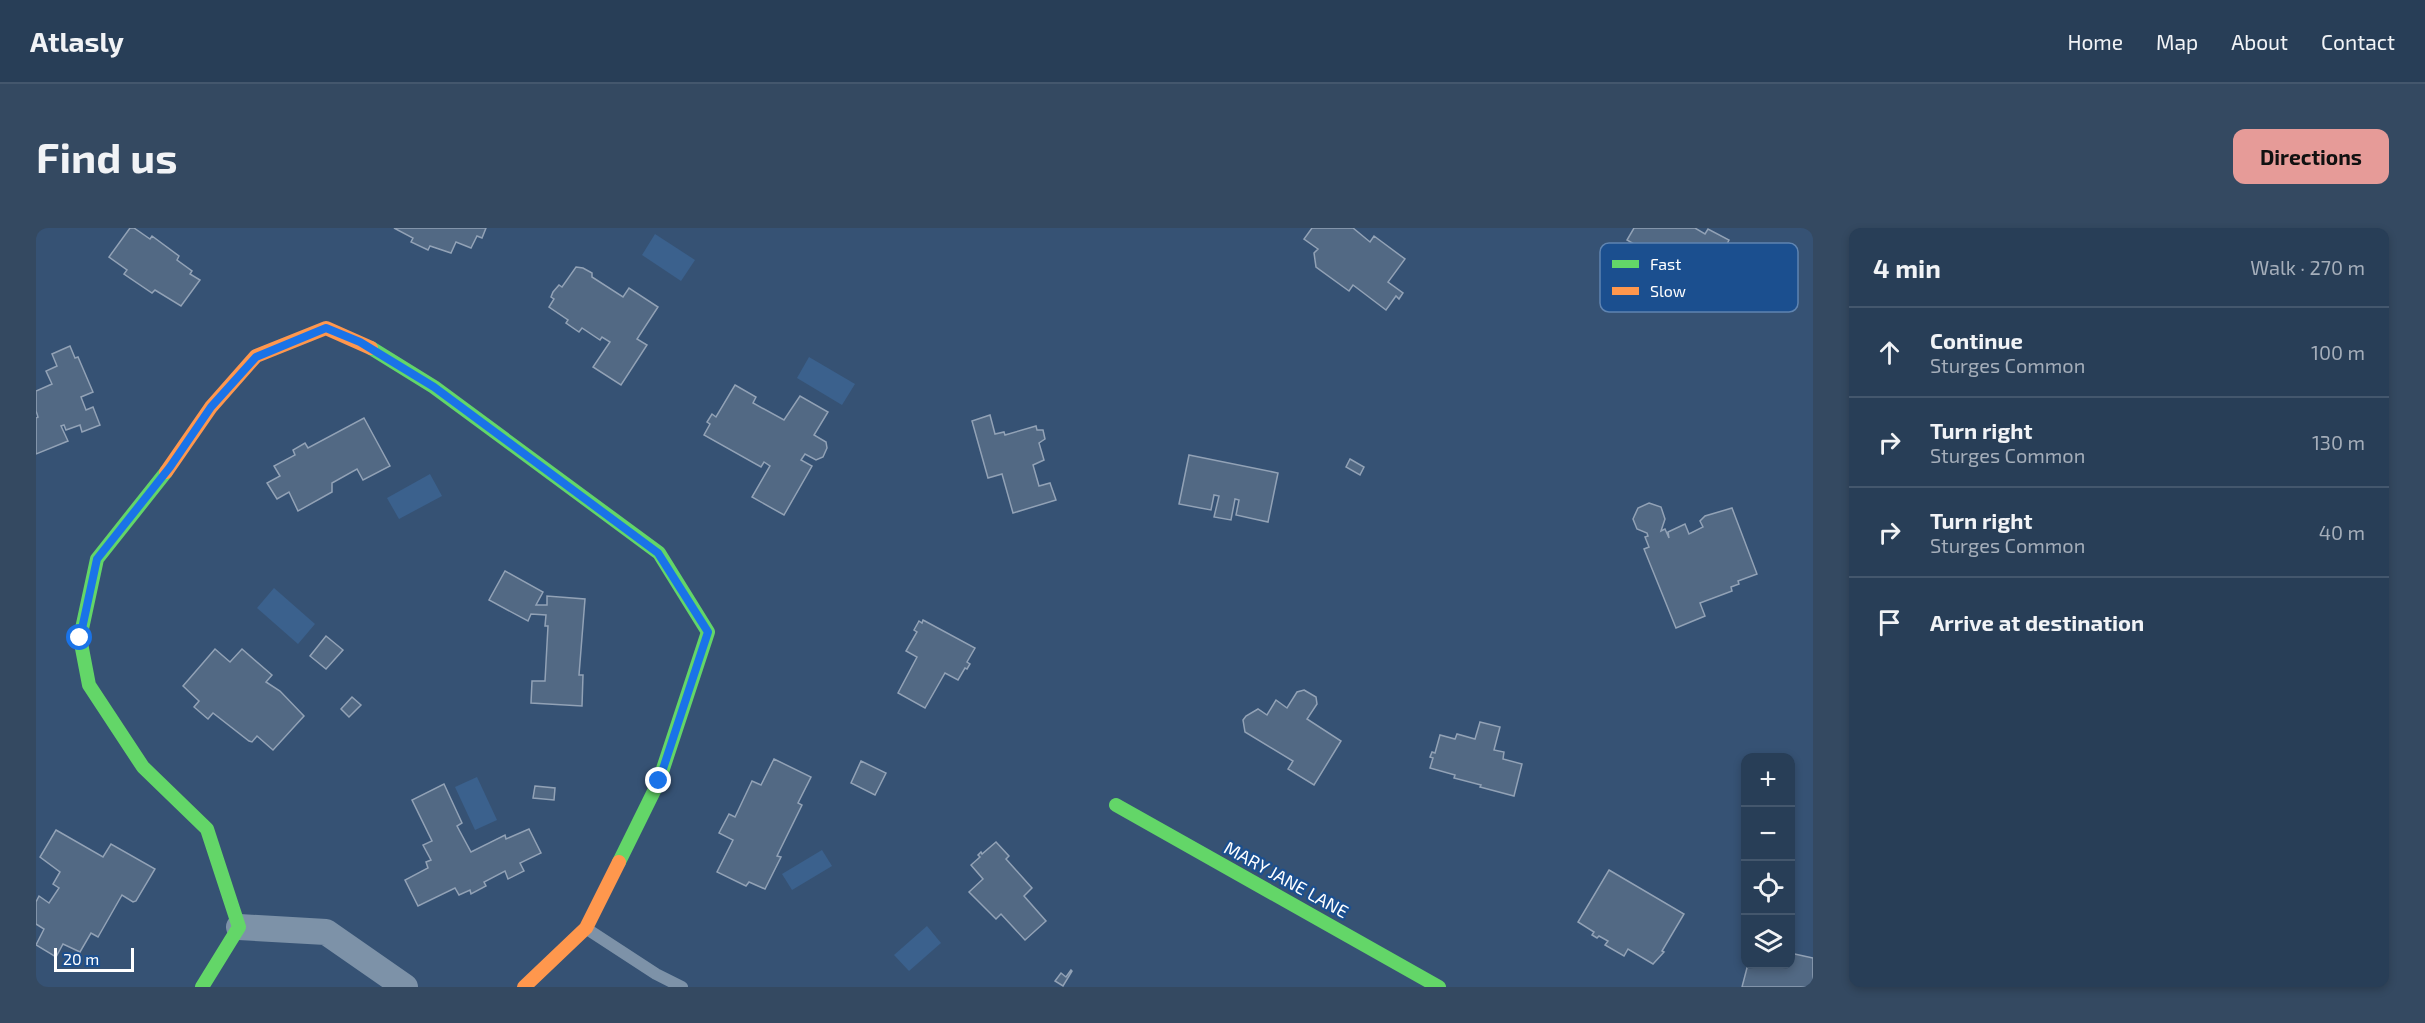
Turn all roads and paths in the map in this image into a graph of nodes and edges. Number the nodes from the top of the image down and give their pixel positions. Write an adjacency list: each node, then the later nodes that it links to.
1 (1116, 805): 8 (street, MARY JANE LANE)
2 (238, 927): 3 (street); 4 (street); 5 (street)
3 (586, 928): 6 (street); 7 (lane)
4 (202, 987)
5 (405, 987)
6 (524, 987)
7 (682, 987)
8 (1439, 987)

